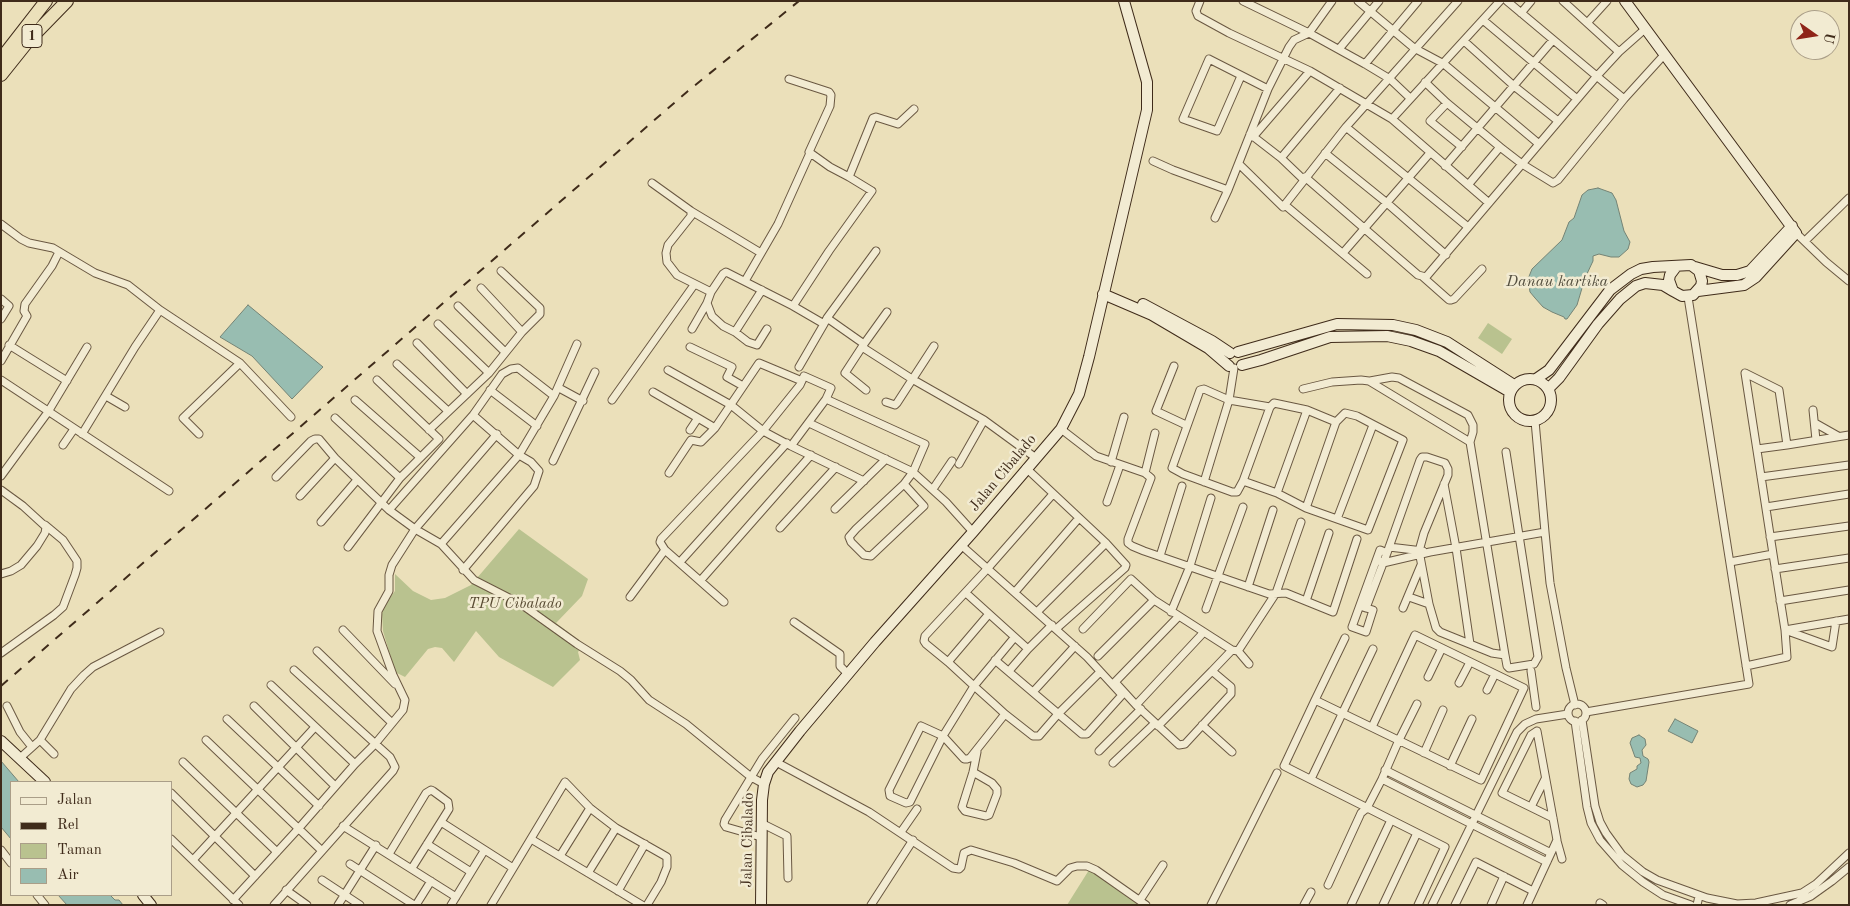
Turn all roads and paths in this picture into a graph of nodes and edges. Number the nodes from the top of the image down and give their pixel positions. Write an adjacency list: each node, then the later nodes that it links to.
1 (46, 1): 31 (highway, 1)
2 (67, 1): 36 (highway, 1)
3 (1124, 1): 101 (street, Jalan Cibalado)
4 (1200, 1): 30 (street)
5 (1244, 1): 23 (street)
6 (1358, 1): 17 (street)
7 (1378, 1): 17 (street)
8 (1418, 1): 21 (street)
9 (1458, 1): 26 (street)
10 (1500, 1): 19 (street)
11 (1507, 1): 18 (street)
12 (1531, 1): 18 (street)
13 (1606, 1): 20 (street)
14 (1625, 1): 22 (street)
15 (1565, 2): 20 (street)
16 (1328, 3): 23 (street)
17 (1370, 10): 21 (street); 27 (street)
18 (1521, 13): 24 (street)
19 (1482, 20): 25 (street); 32 (street)
20 (1588, 22): 28 (street)
21 (1393, 29): 26 (street); 33 (street)
22 (1645, 29): 28 (street); 29 (street)
23 (1309, 33): 27 (street); 30 (street)
24 (1553, 40): 32 (street); 38 (street)
25 (1464, 41): 34 (street); 42 (street)
26 (1414, 48): 34 (street); 40 (street)
27 (1339, 49): 33 (street)
28 (1619, 52): 38 (street)
29 (1664, 55): 47 (street); 83 (street)
30 (1282, 58): 35 (street); 44 (street)
31 (1, 59)
32 (1533, 62): 42 (street); 46 (street)
33 (1365, 64): 40 (street)
34 (1444, 64): 41 (street); 50 (street)
35 (1310, 71): 43 (street); 56 (street)
36 (1, 75)
37 (1241, 76): 37 (street); 44 (street)
38 (1596, 77): 46 (street); 47 (street)
39 (789, 79): 60 (street)
40 (1390, 79): 45 (street); 49 (street)
41 (1425, 82): 45 (street); 48 (street)
42 (1514, 86): 50 (street); 53 (street)
43 (1340, 88): 49 (street); 63 (street)
44 (1268, 89): 56 (street)
45 (1410, 98): 52 (street)
46 (1577, 99): 53 (street)
47 (1624, 99): 66 (street)
48 (1447, 103): 55 (street); 58 (street)
49 (1368, 104): 52 (street); 54 (street)
50 (1496, 107): 55 (street); 57 (street)
51 (914, 109): 68 (street)
52 (1392, 119): 62 (street)
53 (1558, 121): 57 (street)
54 (1346, 127): 61 (street); 70 (street)
55 (1478, 128): 58 (street); 59 (street)
56 (1252, 136): 63 (street); 65 (street)
57 (1539, 144): 66 (street)
58 (1462, 147): 67 (street)
59 (1500, 147): 66 (street); 72 (street)
60 (810, 153): 68 (street); 87 (street)
61 (1325, 153): 69 (street); 75 (street)
62 (1430, 153): 67 (street); 70 (street)
63 (1280, 158): 69 (street)
64 (1154, 161): 73 (street)
65 (1239, 164): 73 (street); 77 (street)
66 (1522, 164): 76 (street)
67 (1445, 166): 72 (street)
68 (849, 177): 109 (street)
69 (1304, 178): 77 (street); 82 (street)
70 (1408, 178): 75 (street); 81 (street)
71 (652, 183): 78 (street)
72 (1468, 185): 76 (street)
73 (1228, 190): 79 (street)
74 (1849, 198): 84 (street)
75 (1387, 203): 82 (street); 89 (street)
76 (1489, 203): 81 (street)
77 (1285, 205): 88 (street)
78 (691, 211): 87 (street); 98 (street)
79 (1215, 218)
80 (1, 224): 86 (street)
81 (1468, 227): 89 (street)
82 (1364, 229): 88 (street); 95 (street)
83 (1794, 230): 84 (street); 91 (street); 103 (street)
84 (1805, 241): 97 (street)
85 (876, 250): 113 (street)
86 (59, 252): 110 (street); 121 (street)
87 (761, 253): 96 (street)
88 (1343, 253): 94 (street)
89 (1446, 255): 95 (street)
90 (1676, 267): 91 (street); 102 (street); 137 (street)
91 (1695, 267): 103 (street)
92 (1482, 269): 95 (street)
93 (500, 271): 117 (street)
94 (1367, 274)
95 (1423, 277)
96 (745, 281): 100 (street); 104 (street)
97 (1849, 281)
98 (694, 285): 104 (street); 157 (street)
99 (481, 288): 117 (street)
100 (762, 290): 109 (street); 118 (street)
101 (1104, 291): 127 (street); 132 (street); 183 (street, Jalan Cibalado)
102 (1673, 291): 105 (street); 148 (street)
103 (1698, 291): 105 (street)
104 (711, 292): 107 (street)
105 (1688, 297): 272 (street)
106 (1, 299): 112 (street)
107 (707, 303): 115 (street); 118 (street)
108 (458, 306): 126 (street)
109 (793, 306): 113 (street)
110 (160, 310): 129 (street); 153 (street)
111 (887, 312): 122 (street)
112 (1, 319)
113 (825, 321): 122 (street); 133 (street)
114 (438, 324): 136 (street)
115 (692, 328)
116 (766, 329): 118 (street)
117 (522, 332): 126 (street)
118 (735, 332)
119 (417, 343): 152 (street)
120 (577, 344): 145 (street)
121 (9, 345): 128 (street); 141 (street)
122 (863, 346): 140 (street); 150 (street)
123 (934, 346): 140 (street)
124 (87, 347): 141 (street)
125 (690, 347): 144 (street)
126 (505, 352): 136 (street)
127 (1234, 353): 132 (street); 146 (street)
128 (1, 361)
129 (240, 363): 169 (street); 189 (street)
130 (397, 364): 166 (street)
131 (1174, 366): 178 (street)
132 (1235, 366): 146 (street); 158 (street)
133 (799, 368)
134 (668, 370): 161 (street)
135 (595, 372): 159 (street)
136 (489, 373): 152 (street)
137 (1536, 379): 146 (street); 148 (street)
138 (1, 380): 167 (street)
139 (377, 380): 184 (street)
140 (912, 380): 160 (street); 173 (street)
141 (67, 381): 167 (street)
142 (802, 381): 144 (street); 155 (street); 186 (street)
143 (1370, 381): 147 (street); 195 (street); 195 (street)
144 (743, 386): 161 (street)
145 (559, 388): 154 (street); 159 (street)
146 (1512, 388): 174 (street)
147 (1303, 389)
148 (1548, 389): 174 (street)
149 (490, 390): 154 (street); 168 (street); 180 (street)
150 (866, 390)
151 (653, 392): 171 (street)
152 (467, 394): 166 (street)
153 (106, 396): 162 (street); 188 (street)
154 (554, 396): 180 (street)
155 (826, 399): 176 (street); 215 (street)
156 (355, 400): 205 (street)
157 (612, 400)
158 (1229, 400): 163 (street); 178 (street); 224 (street)
159 (583, 401): 208 (street)
160 (886, 402)
161 (731, 405): 181 (street); 186 (street)
162 (125, 407)
163 (1270, 408): 164 (street); 223 (street)
164 (1307, 410): 175 (street); 231 (street)
165 (1813, 410): 177 (street)
166 (448, 411): 184 (street)
167 (48, 412): 182 (street); 217 (street)
168 (473, 415): 190 (street); 196 (street)
169 (291, 417)
170 (335, 418): 220 (street)
171 (698, 418): 181 (street); 185 (street)
172 (1124, 418): 209 (street)
173 (984, 420): 204 (street); 228 (street)
174 (1535, 421): 254 (street)
175 (1336, 422): 179 (street); 240 (street)
176 (809, 423): 197 (street); 207 (street)
177 (1815, 423): 192 (street); 194 (street)
178 (1186, 425): 224 (street)
179 (1373, 425): 245 (street); 245 (street)
180 (537, 426): 202 (street)
181 (715, 428): 214 (street)
182 (74, 429): 188 (street); 198 (street)
183 (1061, 429): 204 (street, Jalan Cibalado); 209 (street)
184 (429, 430): 193 (street)
185 (690, 430)
186 (763, 431): 197 (street); 264 (street)
187 (1155, 433): 216 (street)
188 (82, 434): 230 (street)
189 (199, 434)
190 (496, 434): 202 (street); 251 (street)
191 (1849, 435): 192 (street)
192 (1839, 437): 194 (street)
193 (439, 439): 196 (street); 205 (street)
194 (1816, 440): 199 (street)
195 (1470, 442): 259 (street)
196 (447, 443): 242 (street)
197 (789, 444): 203 (street); 270 (street)
198 (63, 445)
199 (1787, 445): 200 (street); 200 (street)
200 (1757, 449): 219 (street)
201 (1506, 452): 256 (street)
202 (519, 455): 260 (street); 277 (street)
203 (811, 455): 212 (street); 280 (street)
204 (1034, 456): 213 (street, Jalan Cibalado)
205 (420, 457): 220 (street)
206 (334, 458): 218 (street); 221 (street); 234 (street)
207 (886, 459): 215 (street); 222 (street)
208 (553, 461)
209 (1110, 462): 211 (street)
210 (1849, 464): 219 (street)
211 (1120, 465): 216 (street); 236 (street)
212 (836, 468): 222 (street); 250 (street)
213 (1026, 468): 232 (street); 252 (street, Jalan Cibalado)
214 (669, 472)
215 (913, 472): 225 (street); 228 (street)
216 (1144, 473): 268 (street)
217 (1, 476)
218 (276, 477)
219 (1761, 477): 238 (street)
220 (400, 478): 237 (street)
221 (357, 480): 237 (street); 246 (street)
222 (864, 481): 241 (street)
223 (1243, 481): 224 (street); 231 (street)
224 (1204, 482)
225 (904, 484): 225 (street)
226 (1444, 484): 263 (street); 265 (street); 266 (street)
227 (1182, 486): 268 (street)
228 (933, 489): 252 (street)
229 (1, 490): 248 (street)
230 (169, 492)
231 (1277, 493): 240 (street)
232 (1053, 494): 244 (street); 275 (street)
233 (1849, 494): 238 (street)
234 (300, 496)
235 (1211, 498): 274 (street)
236 (1107, 502)
237 (382, 503): 242 (street); 262 (street)
238 (1766, 506): 255 (street)
239 (1243, 507): 279 (street)
240 (1306, 508): 245 (street)
241 (835, 509)
242 (389, 510): 251 (street)
243 (1272, 510): 281 (street)
244 (1079, 518): 258 (street); 283 (street)
245 (1337, 519)
246 (321, 522)
247 (1301, 522): 285 (street)
248 (45, 525): 278 (street); 318 (street)
249 (1849, 526): 255 (street)
250 (780, 528)
251 (415, 529): 260 (street); 337 (street)
252 (973, 532): 261 (street, Jalan Cibalado)
253 (1329, 532): 289 (street)
254 (1545, 532): 256 (street); 344 (street)
255 (1770, 537): 267 (street)
256 (1521, 538): 259 (street); 319 (street)
257 (1357, 539): 289 (street)
258 (1106, 543): 296 (street); 303 (street)
259 (1487, 543): 263 (street); 319 (street)
260 (441, 544): 277 (street)
261 (961, 545): 275 (street); 330 (street, Jalan Cibalado)
262 (348, 547)
263 (1456, 548): 266 (street); 311 (street)
264 (666, 550): 270 (street); 286 (street)
265 (1388, 550): 266 (street); 271 (street)
266 (1420, 553): 271 (street); 273 (street)
267 (1773, 554): 272 (street); 276 (street)
268 (1160, 556): 274 (street)
269 (1849, 558): 276 (street)
270 (680, 562): 280 (street)
271 (1380, 562): 293 (street)
272 (1730, 562): 325 (street)
273 (1422, 564): 287 (street); 292 (street)
274 (1190, 566): 279 (street); 297 (street)
275 (988, 568): 283 (street); 284 (street)
276 (1775, 569): 290 (street)
277 (463, 570): 393 (street)
278 (1, 574)
279 (1219, 576): 281 (street); 295 (street)
280 (701, 580): 291 (street)
281 (1248, 587): 285 (street)
282 (1849, 590): 290 (street)
283 (1015, 592): 296 (street)
284 (966, 593): 298 (street); 322 (street)
285 (1276, 593): 289 (street); 317 (street)
286 (630, 597)
287 (1409, 597): 292 (street); 294 (street)
288 (1154, 600): 297 (street); 304 (street); 320 (street)
289 (1306, 601)
290 (1780, 601): 306 (street)
291 (724, 602)
292 (1429, 604): 311 (street)
293 (1363, 607)
294 (1404, 608)
295 (1206, 609)
296 (1037, 612): 303 (street)
297 (1172, 612): 299 (street)
298 (988, 615): 309 (street); 322 (street)
299 (1178, 617): 308 (street); 347 (street)
300 (1849, 619): 301 (street)
301 (1836, 621): 306 (street); 306 (street)
302 (794, 622): 330 (street)
303 (1054, 627): 312 (street); 314 (street)
304 (1083, 629)
305 (343, 630): 337 (street)
306 (1785, 630): 325 (street)
307 (160, 632): 365 (street)
308 (1204, 632): 317 (street); 347 (street)
309 (1014, 638): 314 (street); 321 (street)
310 (1346, 638): 342 (street)
311 (1470, 644): 319 (street)
312 (1075, 646): 331 (street); 340 (street)
313 (1442, 648): 323 (street); 333 (street); 363 (street)
314 (1028, 649): 327 (street)
315 (1373, 649): 350 (street)
316 (317, 651): 359 (street)
317 (1235, 651): 324 (street); 328 (street)
318 (1, 653)
319 (1505, 655)
320 (1098, 656)
321 (995, 660): 327 (street); 336 (street)
322 (948, 662): 336 (street)
323 (1470, 662): 332 (street); 334 (street)
324 (1249, 664)
325 (1746, 666): 351 (street)
326 (294, 670): 369 (street)
327 (1009, 671): 340 (street)
328 (1212, 671): 360 (street); 361 (street)
329 (1531, 671): 339 (street)
330 (845, 672): 379 (street, Jalan Cibalado)
331 (1100, 672): 353 (street); 353 (street)
332 (1496, 674): 338 (street); 341 (street)
333 (1428, 676)
334 (1459, 683)
335 (271, 685): 362 (street)
336 (974, 686): 352 (street); 364 (street)
337 (398, 687): 359 (street)
338 (1487, 690)
339 (1534, 690): 341 (street); 348 (street)
340 (1033, 692): 353 (street)
341 (1522, 693): 382 (street)
342 (1315, 700): 350 (street); 390 (street)
343 (1417, 704): 367 (street)
344 (1575, 705): 351 (street); 354 (street)
345 (7, 706): 370 (street)
346 (254, 706): 371 (street)
347 (1139, 707): 360 (street); 373 (street)
348 (1536, 707)
349 (1443, 710): 375 (street)
350 (1343, 712): 363 (street); 390 (street)
351 (1586, 712): 358 (street)
352 (1005, 714): 353 (street); 372 (street)
353 (1058, 714)
354 (1568, 714): 358 (street); 403 (street)
355 (795, 718): 393 (street)
356 (227, 719): 385 (street)
357 (1472, 719): 382 (street)
358 (1578, 721): 383 (street); 384 (street)
359 (392, 723): 369 (street)
360 (1157, 724): 361 (street); 380 (street)
361 (1202, 725): 374 (street)
362 (315, 727): 371 (street); 381 (street)
363 (1372, 727): 367 (street)
364 (943, 736): 364 (street); 372 (street)
365 (40, 740): 370 (street); 376 (street)
366 (206, 740): 395 (street)
367 (1399, 740): 375 (street); 386 (street)
368 (1, 741): 377 (street)
369 (375, 744): 381 (street); 409 (street)
370 (32, 747): 377 (street)
371 (296, 747): 385 (street); 394 (street)
372 (977, 750): 387 (street)
373 (1099, 750)
374 (1232, 752)
375 (1424, 752): 382 (street)
376 (54, 754)
377 (20, 758): 392 (street)
378 (183, 762): 402 (street)
379 (776, 762): 393 (street, Jalan Cibalado); 412 (street)
380 (1112, 763)
381 (355, 764): 394 (street)
382 (1450, 766)
383 (1580, 767): 384 (street); 481 (street)
384 (1589, 767): 455 (street)
385 (278, 768): 395 (street); 397 (street)
386 (1385, 770): 391 (street); 403 (street)
387 (973, 772): 387 (street)
388 (1277, 773): 472 (street)
389 (1545, 778): 398 (street); 398 (street); 404 (street)
390 (1311, 780): 400 (street)
391 (1382, 780): 400 (street); 408 (street)
392 (44, 781)
393 (758, 781): 407 (street, Jalan Cibalado); 415 (street)
394 (335, 786): 397 (street)
395 (258, 790): 402 (street); 410 (street)
396 (172, 794): 414 (street)
397 (318, 806): 410 (street)
398 (1531, 807): 404 (street)
399 (590, 808): 411 (street); 417 (street); 430 (street)
400 (1367, 808): 405 (street); 448 (street)
401 (917, 809): 412 (street)
402 (235, 814): 414 (street); 426 (street)
403 (1476, 815): 408 (street); 429 (street)
404 (1553, 818): 419 (street)
405 (1391, 820): 413 (street); 474 (street)
406 (441, 822): 420 (street); 425 (street); 428 (street)
407 (761, 823): 415 (street, Jalan Cibalado); 445 (street)
408 (1472, 824): 434 (street); 477 (street)
409 (344, 826): 422 (street); 424 (street)
410 (299, 828): 424 (street); 426 (street)
411 (616, 828): 421 (street); 442 (street)
412 (901, 832): 418 (street)
413 (1417, 833): 475 (street); 476 (street)
414 (214, 835): 432 (street); 443 (street)
415 (756, 836): 470 (street, Jalan Cibalado)
416 (172, 839): 432 (street)
417 (531, 839): 430 (street); 439 (street)
418 (913, 840): 458 (street); 471 (street)
419 (1557, 840): 429 (street); 431 (street)
420 (427, 844): 438 (street); 441 (street)
421 (645, 844): 450 (street); 469 (street)
422 (376, 845): 428 (street); 440 (street)
423 (1, 850): 433 (street)
424 (322, 850): 449 (street)
425 (484, 851): 439 (street); 441 (street)
426 (277, 852): 443 (street)
427 (1849, 853): 454 (street)
428 (389, 854): 438 (street)
429 (1551, 854): 434 (street)
430 (560, 856): 442 (street)
431 (1562, 859)
432 (193, 860): 457 (street)
433 (10, 862)
434 (1547, 862): 451 (street)
435 (350, 864): 440 (street)
436 (1163, 865): 458 (street)
437 (1849, 867): 460 (street)
438 (412, 868): 447 (street)
439 (513, 868): 467 (street)
440 (360, 870): 453 (street); 465 (street)
441 (471, 872): 456 (street)
442 (588, 873): 450 (street)
443 (255, 876): 457 (street)
444 (1504, 876): 451 (street); 478 (street); 479 (street)
445 (788, 878)
446 (322, 880): 453 (street)
447 (432, 881): 456 (street); 465 (street)
448 (1328, 885)
449 (286, 890): 461 (street); 462 (street)
450 (618, 891): 468 (street)
451 (1533, 891): 480 (street)
452 (1312, 892): 473 (street)
453 (344, 895): 463 (street); 464 (street)
454 (1795, 895): 459 (street); 460 (street)
455 (1699, 896): 459 (street); 482 (street)
456 (456, 897): 466 (street)
457 (236, 902)
458 (1143, 902)
459 (1706, 902)
460 (1794, 904)
461 (274, 905)
462 (307, 905)
463 (338, 905)
464 (360, 905)
465 (415, 905)
466 (451, 905)
467 (491, 905)
468 (642, 905)
469 (647, 905)
470 (761, 905)
471 (871, 905)
472 (1211, 905)
473 (1304, 905)
474 (1351, 905)
475 (1383, 905)
476 (1418, 905)
477 (1432, 905)
478 (1455, 905)
479 (1491, 905)
480 (1526, 905)
481 (1691, 905)
482 (1697, 905)

